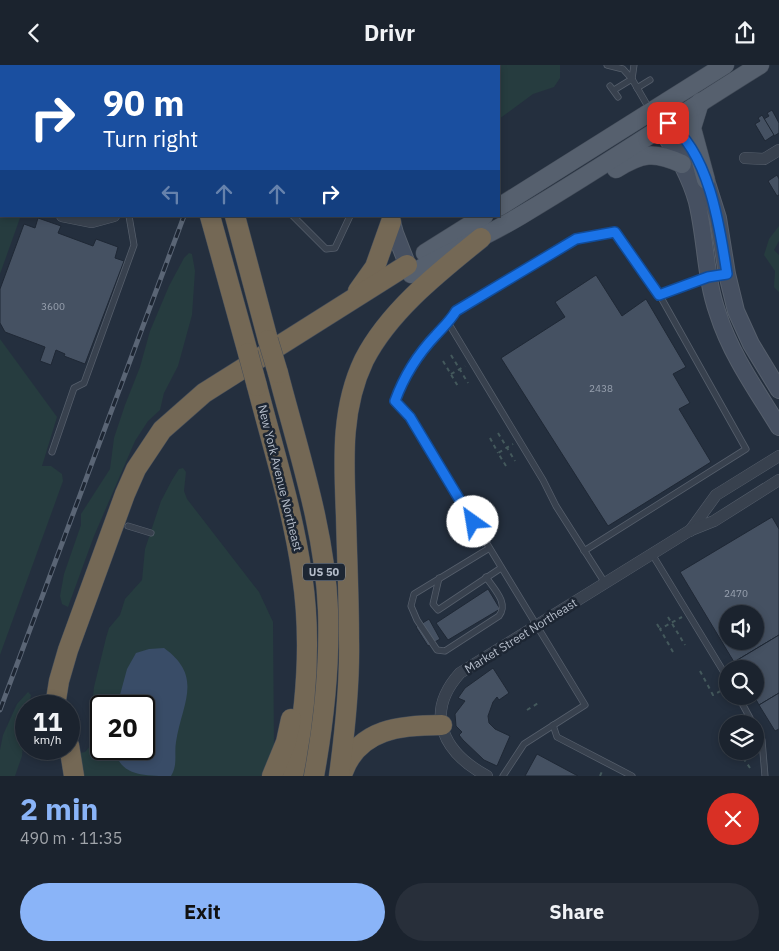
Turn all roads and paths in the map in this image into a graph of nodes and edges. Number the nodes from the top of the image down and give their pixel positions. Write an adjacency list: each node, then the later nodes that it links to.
1 (607, 65): 5 (lane)
2 (634, 65): 5 (lane)
3 (725, 65): 10 (main road)
4 (760, 65): 9 (main road)
5 (632, 79): 7 (lane); 8 (lane)
6 (650, 79): 7 (lane)
7 (637, 88): 10 (lane)
8 (618, 97)
9 (700, 102): 11 (main road); 15 (main road)
10 (651, 111): 11 (street); 16 (main road)
11 (664, 125): 14 (street); 15 (street); 17 (main road)
12 (779, 150): 13 (street)
13 (745, 158)
14 (682, 164): 17 (main road); 30 (street)
15 (706, 179): 29 (street)
16 (500, 206)
17 (524, 214): 27 (main road)
18 (65, 217): 19 (street)
19 (111, 217)
20 (129, 217): 48 (lane)
21 (234, 217): 89 (highway, New York Avenue Northeast / US 50, bridge)
22 (294, 217): 23 (lane)
23 (350, 217)
24 (483, 217): 28 (main road)
25 (394, 218): 28 (street); 32 (highway)
26 (212, 224): 59 (highway, New York Avenue Northeast / US 50, bridge)
27 (481, 238): 28 (main road); 34 (highway)
28 (409, 269): 32 (highway); 34 (highway); 54 (highway)
29 (727, 274): 30 (lane); 42 (street)
30 (708, 277): 31 (lane); 43 (street)
31 (659, 295): 33 (lane); 58 (lane)
32 (353, 299): 76 (highway)
33 (449, 323): 37 (lane); 57 (lane)
34 (385, 328): 90 (highway)
35 (452, 355): 38 (path)
36 (443, 361): 39 (path)
37 (472, 362): 38 (path); 46 (lane)
38 (460, 369): 39 (path); 40 (path)
39 (451, 374): 41 (path)
40 (468, 383)
41 (459, 388)
42 (779, 390)
43 (779, 427)
44 (498, 433): 47 (path)
45 (490, 438): 49 (path)
46 (519, 440): 47 (path); 58 (lane)
47 (507, 448): 49 (path); 51 (path)
48 (52, 452)
49 (498, 453): 52 (path)
50 (779, 456): 55 (street, Market Street Northeast)
51 (515, 461)
52 (506, 466)
53 (779, 480): 55 (street, Market Street Northeast)
54 (128, 526): 56 (lane); 77 (highway)
55 (690, 531): 60 (street, Market Street Northeast)
56 (151, 533)
57 (488, 549): 61 (lane); 63 (lane)
58 (584, 551): 64 (lane)
59 (299, 553): 87 (highway); 88 (highway, New York Avenue Northeast / US 50)
60 (652, 554): 64 (street, Market Street Northeast); 66 (lane)
61 (501, 568): 62 (lane); 69 (lane)
62 (486, 577): 63 (lane); 63 (lane)
63 (439, 578)
64 (605, 583): 69 (street, Market Street Northeast)
65 (668, 617): 67 (path)
66 (690, 618): 67 (path); 73 (lane)
67 (672, 622): 70 (path); 71 (path)
68 (657, 624): 70 (path)
69 (536, 625): 81 (street, Market Street Northeast); 82 (lane)
70 (660, 629): 72 (path)
71 (685, 645)
72 (673, 652)
73 (719, 665)
74 (700, 671): 75 (path)
75 (719, 692)
76 (57, 695)
77 (71, 695)
78 (540, 702): 80 (path)
79 (743, 705): 94 (lane)
80 (527, 710)
81 (442, 725): 90 (highway); 91 (street, Market Street Northeast)
82 (553, 725): 92 (lane); 93 (lane)
83 (58, 760): 85 (highway)
84 (71, 760): 86 (highway)
85 (60, 776)
86 (74, 776)
87 (272, 776)
88 (293, 776)
89 (314, 776)
90 (340, 776)
91 (486, 776)
92 (503, 776)
93 (632, 776)
94 (765, 776)

